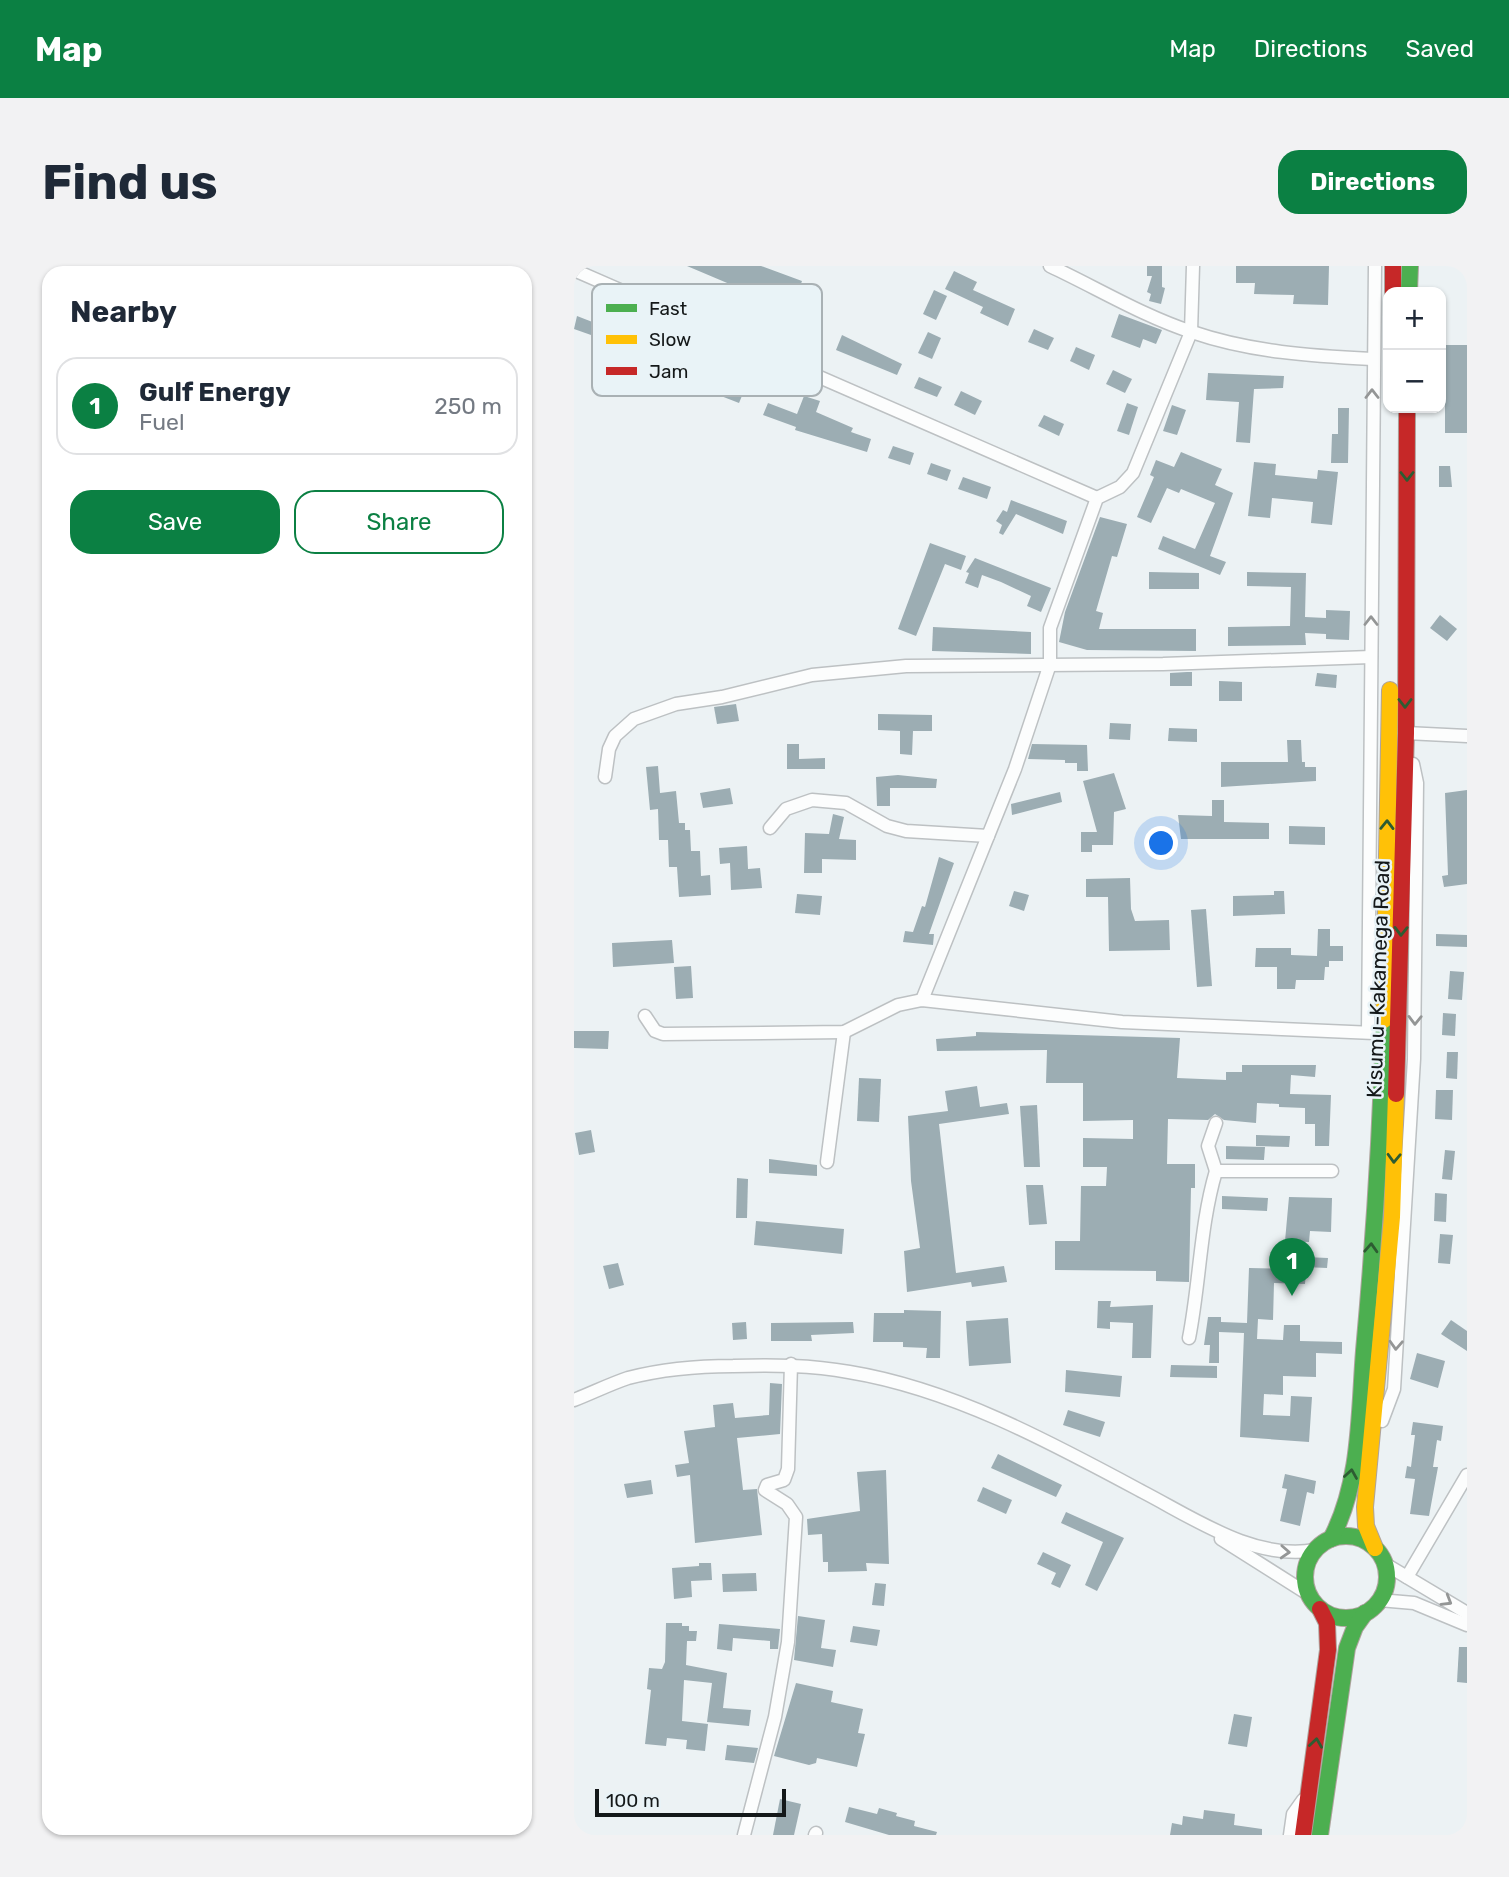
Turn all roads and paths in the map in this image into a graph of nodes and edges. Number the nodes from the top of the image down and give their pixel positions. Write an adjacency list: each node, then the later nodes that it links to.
1 (1050, 266): 10 (street)
2 (1193, 266): 10 (street)
3 (1375, 266): 11 (street)
4 (1393, 266): 8 (highway)
5 (1410, 266): 9 (highway)
6 (574, 270): 7 (street)
7 (606, 284)
8 (1393, 287)
9 (1409, 287)
10 (1191, 332): 11 (street); 15 (street)
11 (1372, 359): 16 (street, one-way to 11)
12 (822, 378): 15 (street)
13 (1392, 413): 26 (highway, Kisumu-Kakamega Road, one-way to 13)
14 (1407, 413): 18 (highway, Kisumu-Kakamega Road, one-way to 18)
15 (1097, 498): 17 (street)
16 (1371, 657): 17 (street); 26 (street)
17 (1049, 664): 20 (street); 22 (street)
18 (1406, 733): 19 (street); 37 (highway, Kisumu-Kakamega Road, one-way to 37)
19 (1467, 736)
20 (605, 777)
21 (770, 828): 22 (street)
22 (988, 836): 23 (street)
23 (922, 1000): 25 (street); 26 (street)
24 (645, 1016): 25 (street)
25 (844, 1032): 28 (street)
26 (1375, 1033): 36 (highway, Kisumu-Kakamega Road, one-way to 26)
27 (1216, 1123): 29 (street)
28 (827, 1162)
29 (1216, 1171): 30 (street); 31 (street)
30 (1332, 1171)
31 (1189, 1338)
32 (791, 1364): 33 (street); 35 (street); 48 (street)
33 (574, 1400)
34 (1467, 1475): 40 (street)
35 (1177, 1510): 38 (street, one-way to 38); 41 (street)
36 (1331, 1539): 37 (highway); 38 (highway)
37 (1375, 1548): 39 (highway)
38 (1315, 1549): 41 (highway)
39 (1385, 1564): 40 (street); 42 (highway)
40 (1407, 1577): 45 (street, one-way to 45)
41 (1308, 1594): 43 (highway)
42 (1379, 1600): 44 (highway); 46 (street)
43 (1320, 1609): 44 (highway); 47 (highway, one-way to 43)
44 (1365, 1613): 51 (highway)
45 (1467, 1613)
46 (1467, 1625)
47 (1309, 1793): 49 (street); 50 (highway)
48 (744, 1835)
49 (1290, 1835)
50 (1303, 1835)
51 (1320, 1835)

